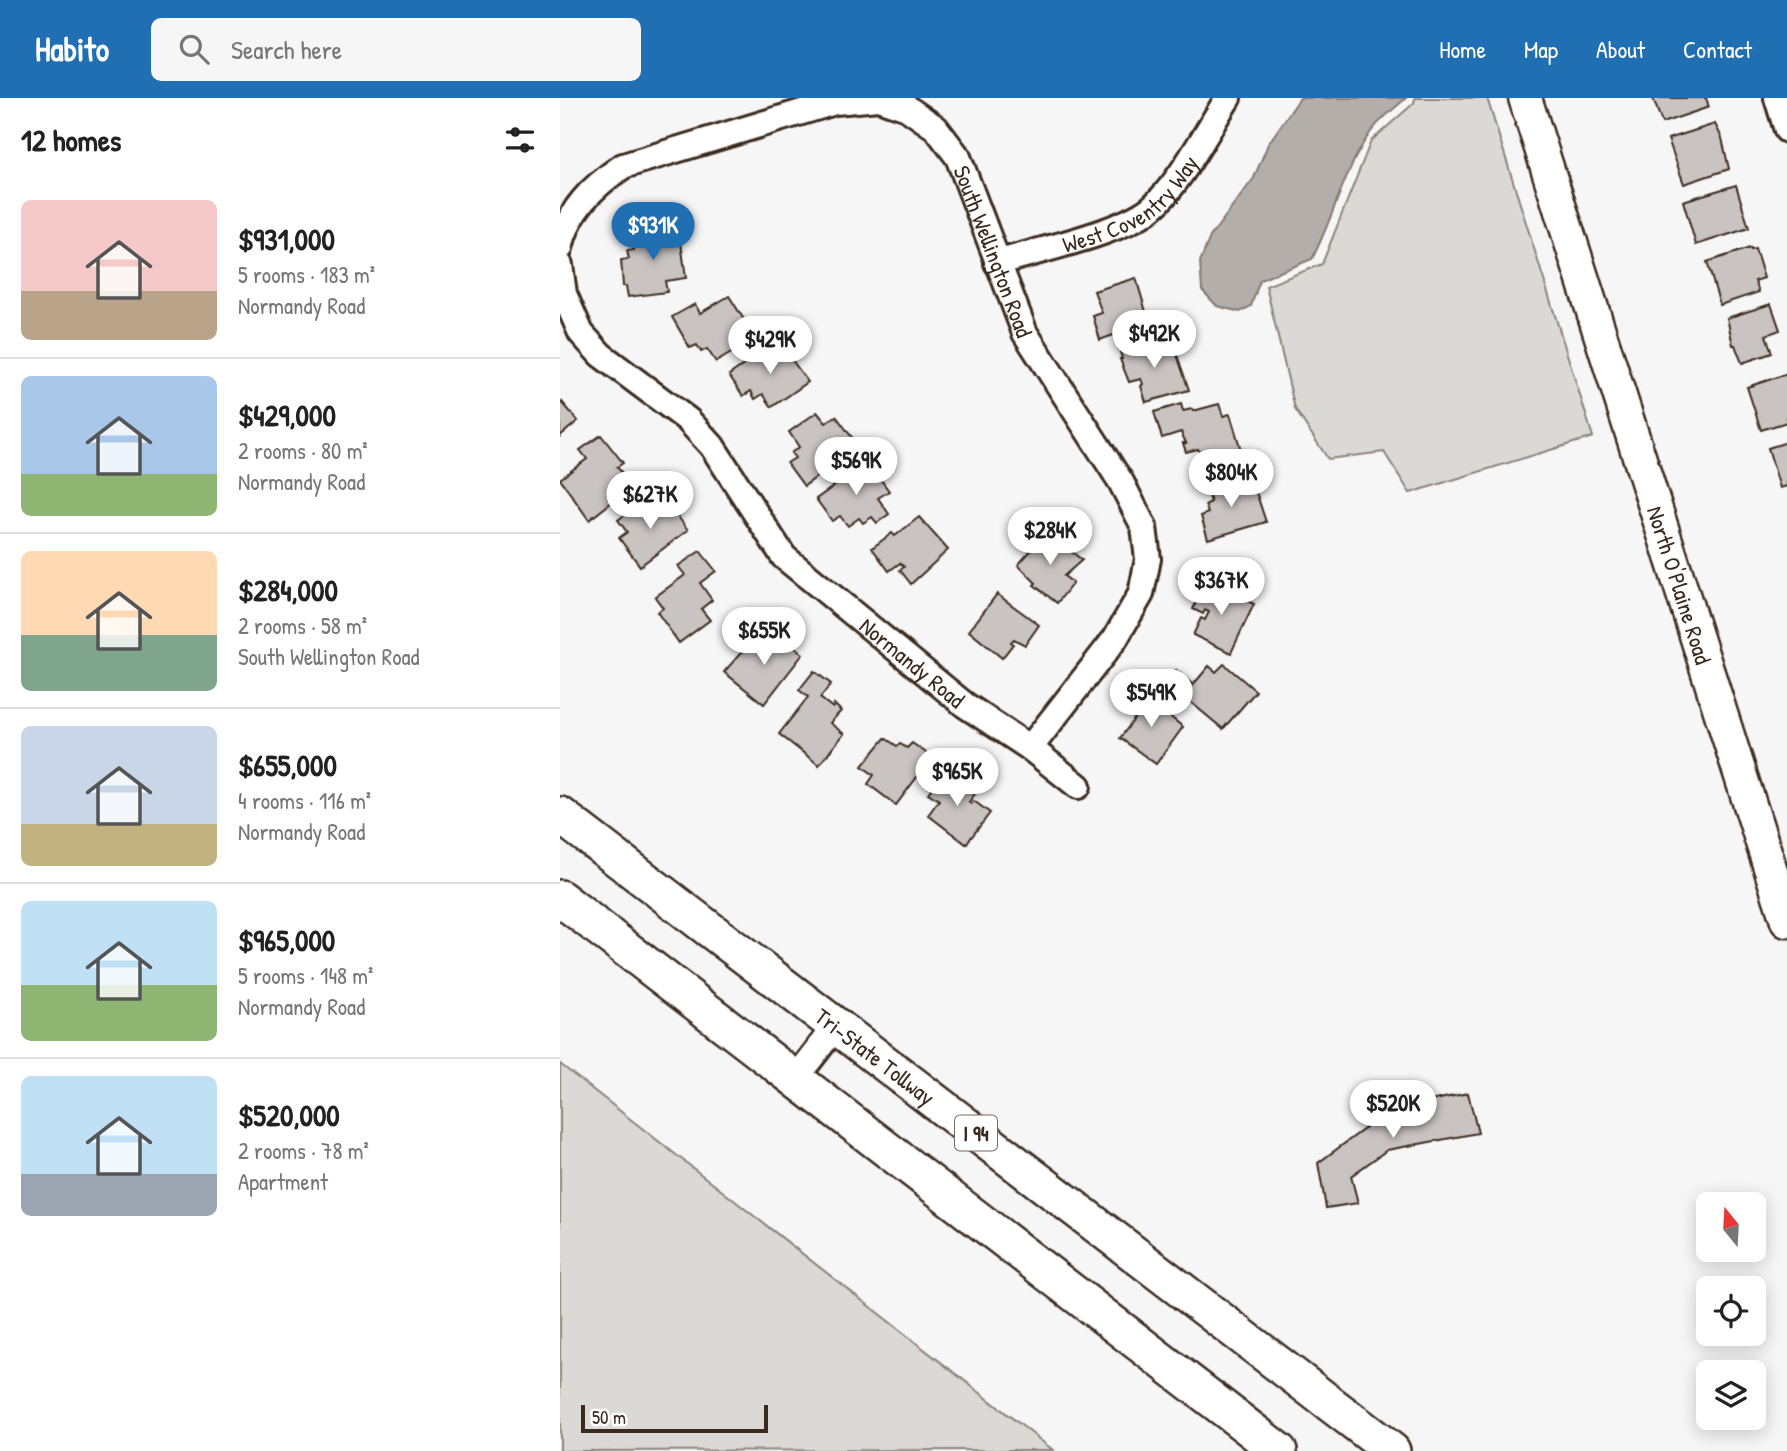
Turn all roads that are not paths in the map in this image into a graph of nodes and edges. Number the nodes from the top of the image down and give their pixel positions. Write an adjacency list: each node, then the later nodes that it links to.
1 (1228, 98): 6 (street, West Coventry Way)
2 (1525, 98): 12 (main road, North O'Plaine Road)
3 (1776, 98): 4 (street)
4 (1787, 130)
5 (560, 248): 6 (street, South Wellington Road)
6 (997, 263): 8 (street, South Wellington Road)
7 (560, 265): 8 (street, Normandy Road)
8 (1030, 748): 9 (street, Normandy Road)
9 (1078, 786)
10 (560, 815): 13 (highway, Tri-State Tollway / I 94)
11 (560, 898): 14 (highway)
12 (1787, 921)
13 (836, 1026): 14 (street); 16 (highway, Tri-State Tollway / I 94)
14 (795, 1079): 15 (highway)
15 (1279, 1451)
16 (1392, 1451)

